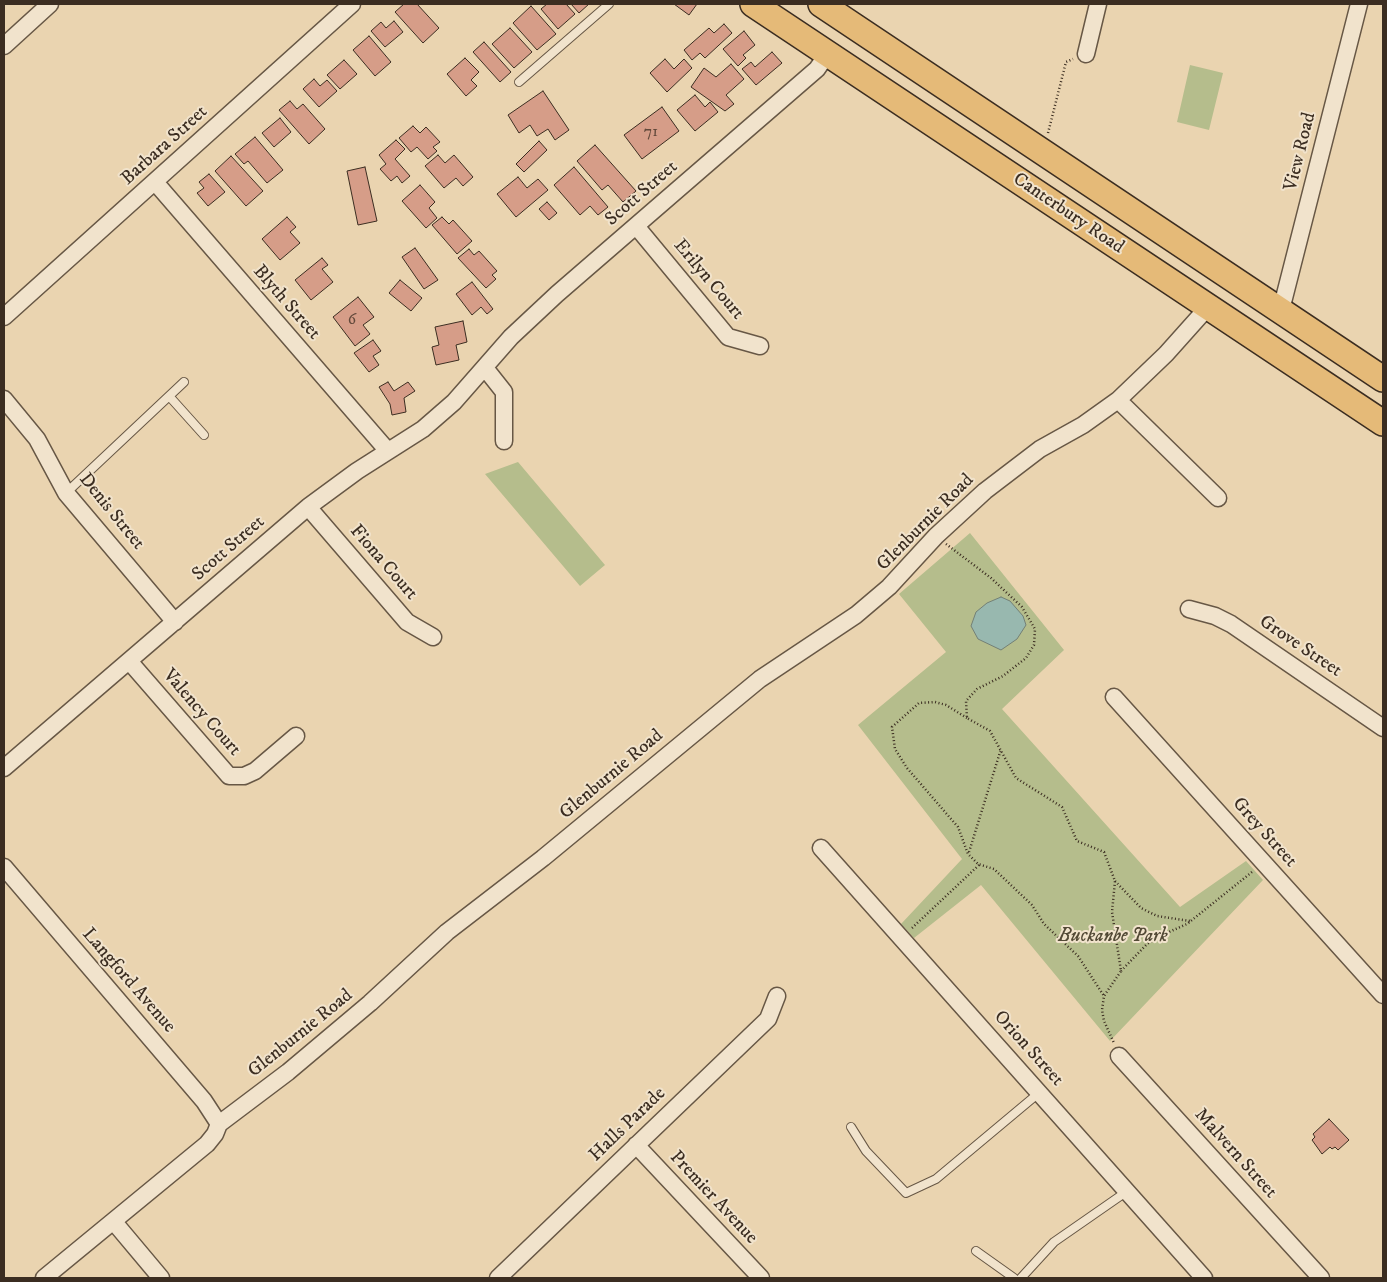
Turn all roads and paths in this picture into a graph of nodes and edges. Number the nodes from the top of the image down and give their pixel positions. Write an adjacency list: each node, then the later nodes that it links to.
1 (50, 4): 9 (street)
2 (352, 4): 14 (street, Barbara Street)
3 (609, 4): 12 (lane)
4 (754, 4): 10 (main road, Canterbury Road)
5 (821, 4): 8 (main road, Canterbury Road)
6 (1098, 4): 11 (street)
7 (1359, 4): 17 (street, View Road)
8 (845, 12): 10 (main road); 17 (main road, Canterbury Road)
9 (4, 46)
10 (828, 53): 15 (street, Scott Street); 16 (main road, Canterbury Road)
11 (1086, 54): 13 (path)
12 (519, 82)
13 (1048, 133)
14 (155, 182): 18 (street, Barbara Street); 29 (street, Blyth Street)
15 (636, 226): 19 (street, Erilyn Court); 20 (street, Scott Street)
16 (1208, 307): 25 (street, Glenburnie Road); 26 (main road, Canterbury Road)
17 (1280, 310): 21 (main road, Canterbury Road)
18 (4, 317)
19 (760, 346)
20 (485, 368): 28 (street); 29 (street, Scott Street)
21 (1383, 379)
22 (184, 382): 23 (lane)
23 (169, 396): 27 (lane); 30 (lane)
24 (4, 400): 30 (street, Denis Street)
25 (1118, 400): 31 (street); 33 (street, Glenburnie Road)
26 (1383, 423)
27 (204, 435)
28 (504, 442)
29 (387, 450): 32 (street, Scott Street)
30 (66, 493): 35 (street, Denis Street)
31 (1218, 498)
32 (308, 508): 35 (street, Scott Street); 36 (street, Fiona Court)
33 (936, 536): 39 (path); 58 (street, Glenburnie Road)
34 (1189, 609): 40 (street, Grove Street)
35 (175, 622): 37 (street, Scott Street)
36 (433, 637)
37 (129, 661): 41 (street, Valency Court); 43 (street, Scott Street)
38 (1114, 697): 46 (street, Grey Street)
39 (967, 718): 42 (path); 45 (path)
40 (1383, 728)
41 (296, 736)
42 (1001, 749): 45 (path); 49 (path)
43 (6, 761)
44 (821, 848): 51 (street, Orion Street)
45 (968, 854): 47 (path)
46 (1264, 863): 50 (path); 53 (street, Grey Street)
47 (978, 864): 51 (path); 55 (path)
48 (4, 868): 58 (street, Langford Avenue)
49 (1115, 881): 50 (path); 52 (path)
50 (1190, 921): 52 (path)
51 (901, 938): 57 (street, Orion Street)
52 (1121, 971): 55 (path)
53 (1383, 995)
54 (777, 996): 60 (street, Halls Parade)
55 (1104, 996): 56 (path)
56 (1119, 1056): 71 (street, Malvern Street)
57 (1040, 1092): 59 (lane); 61 (street, Orion Street)
58 (219, 1124): 62 (street, Glenburnie Road)
59 (850, 1127)
60 (636, 1145): 66 (street, Halls Parade); 67 (street, Premier Avenue)
61 (1126, 1192): 69 (lane); 70 (street, Orion Street)
62 (114, 1222): 64 (street, Glenburnie Road); 65 (street)
63 (976, 1251): 68 (lane)
64 (44, 1278)
65 (161, 1278)
66 (498, 1278)
67 (761, 1278)
68 (1014, 1278)
69 (1021, 1278)
70 (1204, 1278)
71 (1321, 1278)

